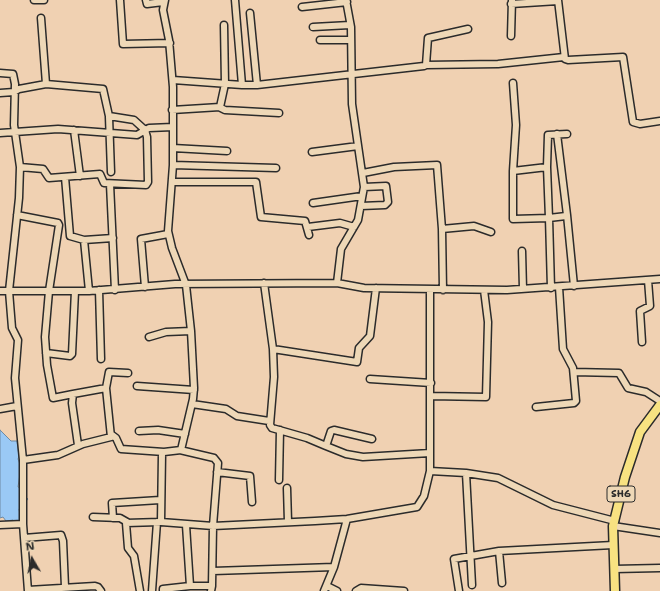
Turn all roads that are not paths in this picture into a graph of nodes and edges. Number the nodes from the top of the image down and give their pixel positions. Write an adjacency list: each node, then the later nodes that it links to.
1 (34, 0): 2 (street)
2 (44, 0)
3 (120, 0): 20 (street)
4 (146, 0): 6 (street)
5 (235, 0): 29 (street)
6 (164, 1): 20 (street)
7 (347, 1): 10 (street); 13 (street)
8 (558, 1): 9 (street); 21 (street)
9 (511, 2): 17 (street)
10 (302, 6)
11 (250, 13): 30 (street)
12 (41, 18): 26 (street)
13 (350, 24): 15 (street); 19 (street)
14 (224, 25): 27 (street)
15 (313, 28)
16 (468, 29): 22 (street)
17 (511, 36)
18 (320, 40): 19 (street)
19 (351, 40): 24 (street)
20 (170, 43): 25 (street)
21 (564, 57): 22 (street); 37 (street)
22 (426, 65): 24 (street)
23 (0, 73): 31 (street)
24 (351, 74): 30 (street); 46 (street)
25 (173, 80): 27 (street); 34 (street)
26 (46, 84): 31 (street); 36 (street)
27 (225, 84): 29 (street); 33 (street)
28 (513, 84): 54 (street)
29 (242, 85): 30 (street)
30 (257, 85)
31 (14, 92): 32 (street); 42 (street)
32 (0, 93)
33 (220, 108): 34 (street); 35 (street)
34 (172, 110): 38 (street)
35 (279, 114)
36 (109, 117): 40 (street); 43 (street)
37 (660, 121)
38 (173, 127): 40 (street); 47 (street)
39 (74, 130): 42 (street); 43 (street); 57 (street)
40 (145, 130): 43 (street); 60 (street)
41 (0, 132): 42 (street)
42 (15, 132): 51 (street)
43 (109, 133): 55 (street)
44 (557, 134): 45 (street); 52 (street); 66 (street)
45 (567, 134)
46 (358, 146): 49 (street); 56 (street)
47 (173, 148): 48 (street); 50 (street)
48 (227, 151)
49 (312, 152)
50 (173, 165): 53 (street); 59 (street)
51 (20, 167): 58 (street); 65 (street)
52 (546, 167): 54 (street); 67 (street)
53 (276, 168)
54 (513, 170): 67 (street)
55 (111, 172)
56 (363, 173): 61 (street); 70 (street)
57 (80, 176): 58 (street); 60 (street)
58 (65, 177): 75 (street)
59 (172, 182): 68 (street); 72 (street)
60 (110, 184): 74 (street)
61 (364, 187): 62 (street); 64 (street)
62 (362, 196): 63 (street); 64 (street)
63 (313, 203)
64 (361, 206): 69 (street)
65 (18, 215): 94 (street); 95 (street)
66 (567, 215): 67 (street); 82 (street)
67 (549, 218): 86 (street)
68 (308, 227): 69 (street); 73 (street)
69 (354, 227): 80 (street)
70 (442, 229): 71 (street); 91 (street)
71 (491, 232)
72 (168, 234): 81 (street); 83 (street)
73 (309, 235)
74 (113, 238): 75 (street); 89 (street)
75 (84, 240): 97 (street)
76 (522, 251): 87 (street)
77 (648, 280): 78 (street); 82 (street); 100 (street)
78 (660, 280)
79 (264, 283): 80 (street); 81 (street); 101 (street)
80 (337, 283): 85 (street)
81 (186, 285): 83 (street); 98 (street)
82 (574, 286): 84 (street)
83 (145, 287): 89 (street)
84 (558, 287): 86 (street); 104 (street)
85 (376, 288): 90 (street); 101 (street)
86 (551, 288): 87 (street)
87 (523, 289): 92 (street)
88 (99, 290): 89 (street); 97 (street); 103 (street)
89 (115, 290)
90 (430, 290): 91 (street); 107 (street)
91 (443, 290): 92 (street)
92 (484, 290): 112 (street)
93 (0, 291): 94 (street)
94 (9, 291): 95 (street); 116 (street)
95 (49, 291): 96 (street); 102 (street)
96 (75, 291): 97 (street); 102 (street)
97 (89, 291)
98 (191, 331): 99 (street); 110 (street)
99 (149, 337)
100 (642, 342)
101 (273, 350): 119 (street)
102 (46, 353): 111 (street)
103 (101, 359)
104 (574, 372): 113 (street); 117 (street)
105 (128, 373): 109 (street)
106 (370, 379): 107 (street)
107 (430, 383): 112 (street)
108 (137, 386): 110 (street)
109 (106, 388): 111 (street); 123 (street)
110 (194, 390): 114 (street)
111 (73, 394): 125 (street)
112 (430, 396): 129 (street)
113 (660, 401)
114 (192, 404): 119 (street); 122 (street)
115 (660, 405): 145 (main road, SH6)
116 (17, 406): 118 (street); 130 (street)
117 (536, 407)
118 (0, 409)
119 (269, 421): 120 (street)
120 (280, 430): 126 (street); 134 (street)
121 (139, 431): 122 (street)
122 (185, 434): 127 (street)
123 (112, 435): 125 (street); 128 (street)
124 (372, 439): 126 (street)
125 (78, 445): 130 (street)
126 (326, 446): 129 (street)
127 (180, 450): 128 (street); 132 (street)
128 (164, 452): 136 (street)
129 (430, 453): 131 (street)
130 (23, 460): 144 (street)
131 (430, 471): 133 (street); 140 (street)
132 (218, 472): 137 (street); 148 (street)
133 (466, 473): 145 (street); 153 (street)
134 (279, 480)
135 (287, 488): 143 (street)
136 (160, 500): 139 (street); 142 (street)
137 (252, 502)
138 (93, 517): 139 (street)
139 (113, 518): 141 (street)
140 (348, 519): 143 (street); 154 (street)
141 (127, 522): 142 (street); 167 (street)
142 (159, 522): 147 (street); 168 (street)
143 (288, 522): 148 (street)
144 (22, 524): 146 (street); 150 (street)
145 (614, 524): 149 (street); 151 (main road, SH6)
146 (0, 525)
147 (186, 525): 148 (street); 160 (street)
148 (214, 526): 157 (street)
149 (660, 533)
150 (24, 538): 161 (street); 164 (street)
151 (613, 545): 152 (street); 156 (main road, SH6)
152 (499, 551): 153 (street); 158 (street)
153 (470, 555): 159 (street); 172 (street)
154 (334, 567): 157 (street); 163 (street)
155 (660, 568): 156 (street)
156 (614, 569): 173 (main road, SH6)
157 (212, 571): 162 (street)
158 (502, 583)
159 (472, 585)
160 (190, 586): 162 (street); 165 (street)
161 (64, 587): 164 (street); 166 (street)
162 (211, 589)
163 (325, 589): 169 (street)
164 (28, 590)
165 (163, 590): 168 (street)
166 (101, 591)
167 (140, 591)
168 (151, 591)
169 (337, 591)
170 (356, 591): 171 (street)
171 (404, 591)
172 (459, 591)
173 (615, 591)

